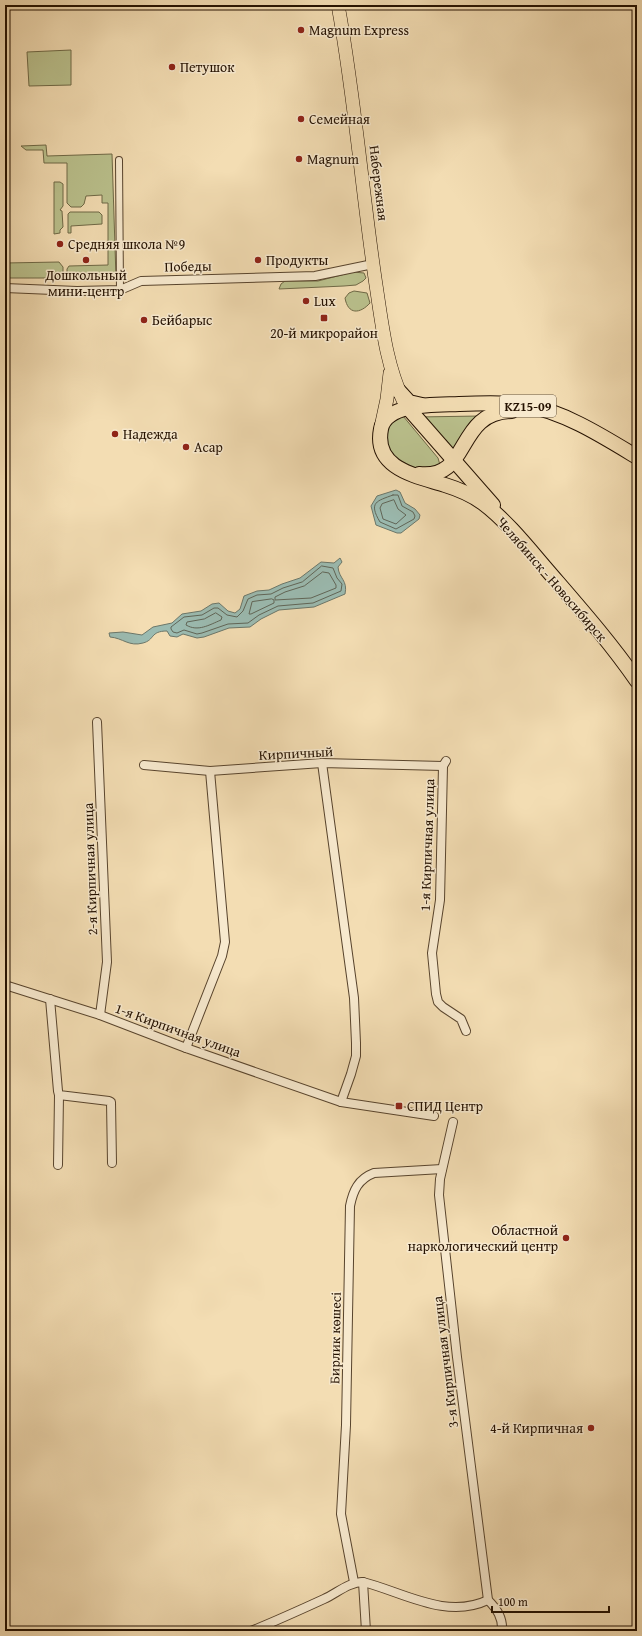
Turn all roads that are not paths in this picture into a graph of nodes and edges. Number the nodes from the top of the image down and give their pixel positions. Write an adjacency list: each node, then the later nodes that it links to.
1 (338, 5): 3 (main road, Набережная)
2 (119, 160): 5 (street)
3 (373, 264): 5 (street, Победы); 6 (main road, Набережная)
4 (5, 288): 5 (street, Победы)
5 (120, 290)
6 (390, 365): 7 (main road, Набережная); 10 (main road, Набережная)
7 (398, 390): 8 (highway); 9 (main road, Набережная)
8 (433, 406): 9 (highway, KZ15-09); 12 (highway, KZ15-09)
9 (408, 408): 10 (highway, KZ15-09); 11 (highway)
10 (381, 427): 15 (highway, Челябинск - Новосибирск)
11 (438, 443): 13 (highway); 16 (highway)
12 (637, 457)
13 (455, 461): 14 (highway, KZ15-09); 16 (highway); 17 (highway)
14 (637, 463)
15 (405, 472): 16 (highway); 17 (highway, Челябинск - Новосибирск)
16 (436, 474)
17 (529, 549): 18 (highway, Челябинск - Новосибирск)
18 (637, 680)
19 (97, 722): 26 (street, 2-я Кирпичная улица)
20 (322, 763): 21 (street, Кирпичный); 23 (street, Кирпичный); 30 (street)
21 (444, 763): 27 (street, 1-я Кирпичная улица)
22 (144, 765): 23 (street, Кирпичный)
23 (210, 771): 28 (street)
24 (5, 985): 25 (street, 1-я Кирпичная улица)
25 (50, 999): 26 (street, 1-я Кирпичная улица); 29 (street)
26 (100, 1015): 28 (street, 1-я Кирпичная улица)
27 (466, 1031)
28 (186, 1048): 30 (street, 1-я Кирпичная улица)
29 (60, 1095): 33 (street); 34 (street)
30 (341, 1102): 31 (street, 1-я Кирпичная улица)
31 (434, 1116)
32 (453, 1122): 35 (street, 3-я Кирпичная улица)
33 (112, 1164)
34 (58, 1165)
35 (442, 1169): 36 (street, Бирлик көшесі); 38 (street, 3-я Кирпичная улица)
36 (354, 1582): 37 (street); 39 (street)
37 (363, 1582): 38 (street); 40 (street)
38 (488, 1600): 41 (street, 3-я Кирпичная улица)
39 (251, 1631)
40 (366, 1631)
41 (502, 1631)

